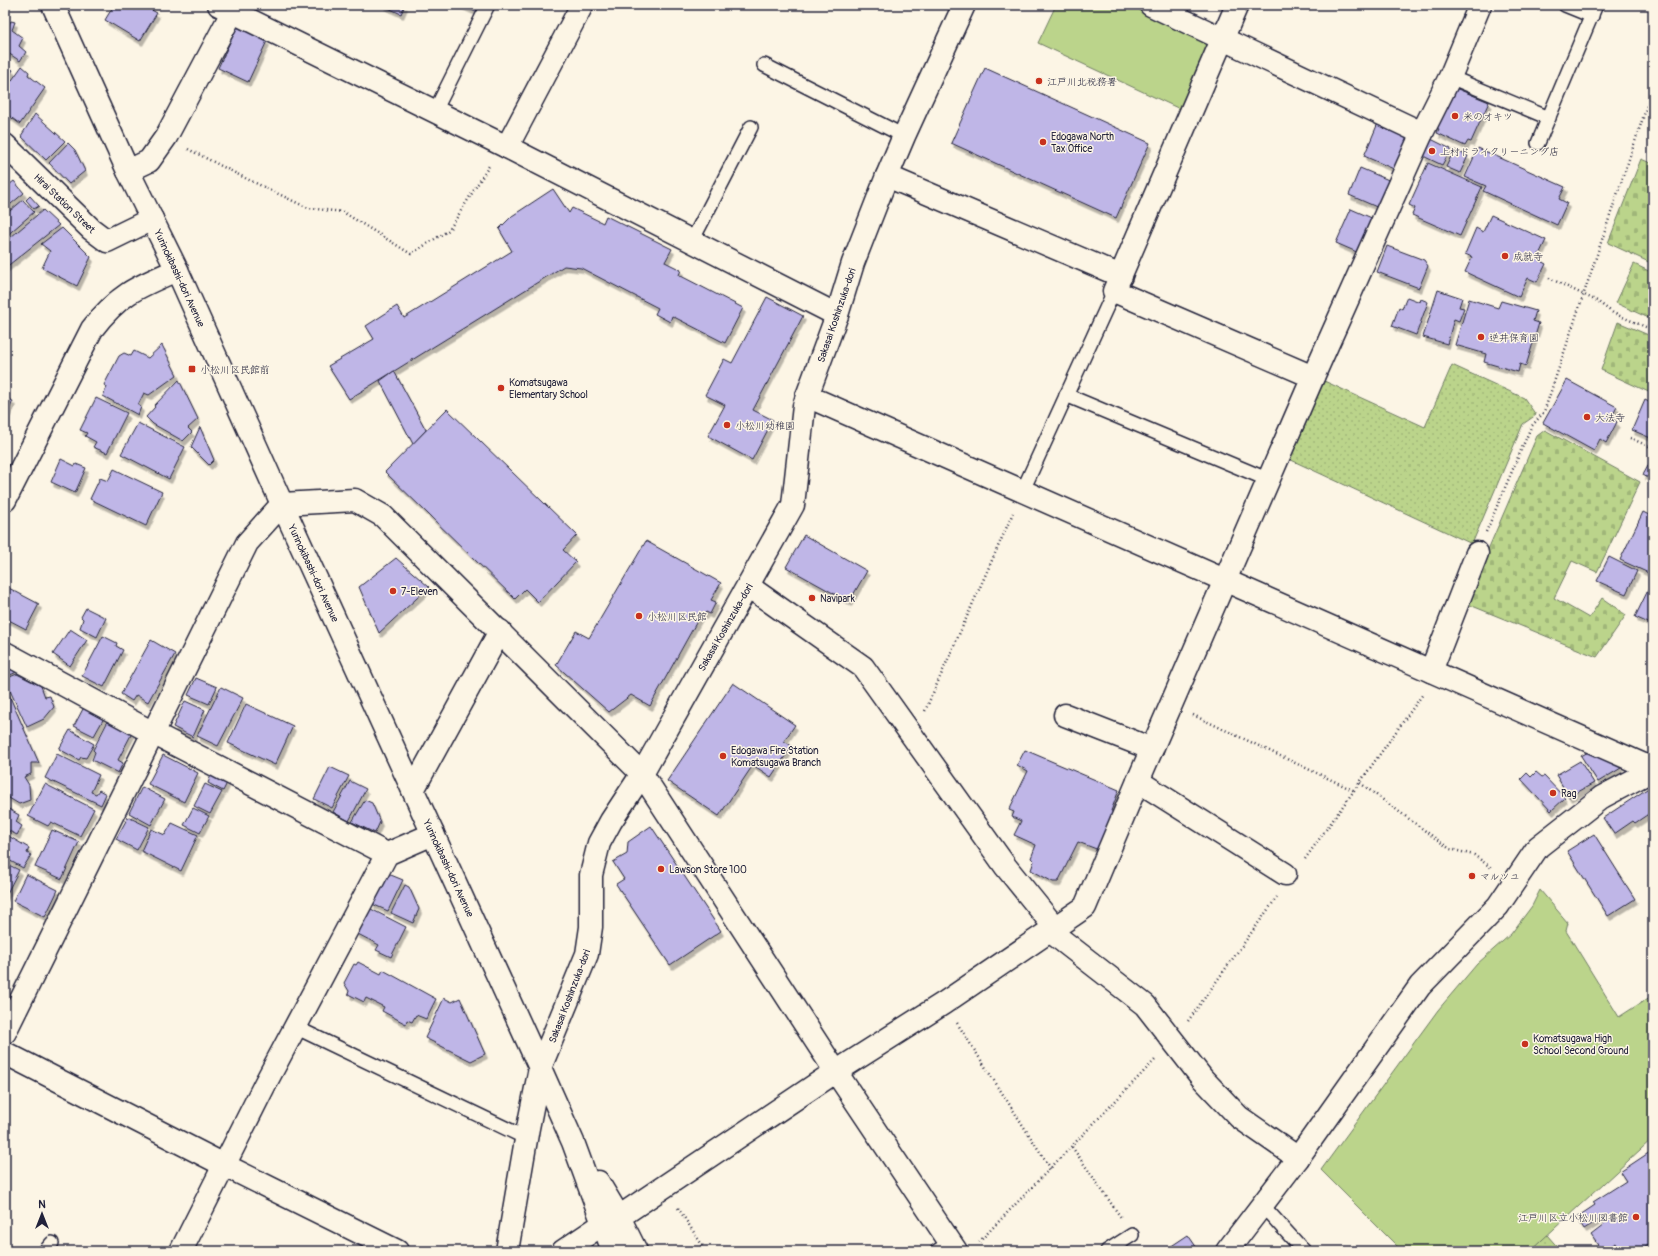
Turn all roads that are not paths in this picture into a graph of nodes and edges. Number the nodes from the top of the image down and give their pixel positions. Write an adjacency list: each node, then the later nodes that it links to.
1 (53, 5): 22 (street, Yurinokibashi-dori Avenue)
2 (488, 5): 14 (lane)
3 (582, 5): 21 (street)
4 (964, 5): 18 (street, Sakasai Koshinzuka-dori)
5 (1237, 5): 11 (street)
6 (1480, 5): 13 (street)
7 (1565, 5): 10 (lane)
8 (1154, 6): 11 (street)
9 (229, 7): 14 (street); 22 (street)
10 (1594, 11): 15 (lane)
11 (1223, 38): 17 (street); 27 (street)
12 (764, 66): 18 (lane)
13 (1450, 77): 15 (lane); 17 (street)
14 (435, 111): 21 (street)
15 (1549, 118): 19 (lane)
16 (751, 127): 25 (lane)
17 (1422, 133): 29 (street)
18 (904, 136): 23 (street, Sakasai Koshinzuka-dori)
19 (1538, 143)
20 (5, 145): 24 (street, Hirai Station Street)
21 (505, 146): 25 (street)
22 (128, 171): 24 (street, Yurinokibashi-dori Avenue)
23 (887, 176): 27 (street); 28 (street, Sakasai Koshinzuka-dori)
24 (152, 219): 26 (street, Yurinokibashi-dori Avenue)
25 (692, 241): 28 (street)
26 (177, 270): 32 (street); 36 (street, Yurinokibashi-dori Avenue)
27 (1117, 284): 29 (street); 30 (lane)
28 (837, 315): 31 (street, Sakasai Koshinzuka-dori)
29 (1313, 377): 33 (street)
30 (1066, 395): 33 (lane); 34 (lane)
31 (807, 396): 34 (street); 39 (street, Sakasai Koshinzuka-dori)
32 (10, 476): 35 (street)
33 (1269, 480): 38 (street)
34 (1022, 490): 38 (street)
35 (5, 500)
36 (282, 504): 40 (street); 44 (street); 49 (street, Yurinokibashi-dori Avenue)
37 (1477, 553): 42 (street)
38 (1226, 580): 42 (street); 45 (street)
39 (748, 586): 47 (street, Sakasai Koshinzuka-dori); 53 (street)
40 (500, 631): 47 (street); 49 (street)
41 (5, 653): 44 (street)
42 (1430, 671): 46 (street)
43 (1065, 715): 45 (street)
44 (153, 733): 51 (street); 55 (street)
45 (1152, 750): 48 (street)
46 (1653, 770): 60 (street)
47 (642, 774): 57 (street, Sakasai Koshinzuka-dori); 58 (street)
48 (1138, 782): 52 (street); 53 (street)
49 (413, 790): 50 (street, Yurinokibashi-dori Avenue)
50 (433, 834): 51 (street); 57 (street, Yurinokibashi-dori Avenue)
51 (387, 854): 54 (street)
52 (1285, 874)
53 (1052, 929): 58 (street); 60 (street)
54 (295, 1027): 59 (lane); 61 (street)
55 (5, 1032)
56 (5, 1054): 61 (street)
57 (540, 1068): 59 (street, Sakasai Koshinzuka-dori); 63 (street, Yurinokibashi-dori Avenue)
58 (836, 1072): 63 (street); 65 (street)
59 (526, 1138): 68 (street, Sakasai Koshinzuka-dori)
60 (1298, 1158): 62 (street)
61 (224, 1165): 66 (street); 67 (street)
62 (1262, 1205): 73 (street); 74 (lane)
63 (611, 1220): 69 (street); 70 (street, Yurinokibashi-dori Avenue); 71 (street, Yurinokibashi-dori Avenue)
64 (1132, 1234): 72 (lane)
65 (955, 1247)
66 (387, 1249)
67 (181, 1251)
68 (507, 1251)
69 (563, 1251)
70 (614, 1251)
71 (636, 1251)
72 (1107, 1251)
73 (1227, 1251)
74 (1304, 1251)

